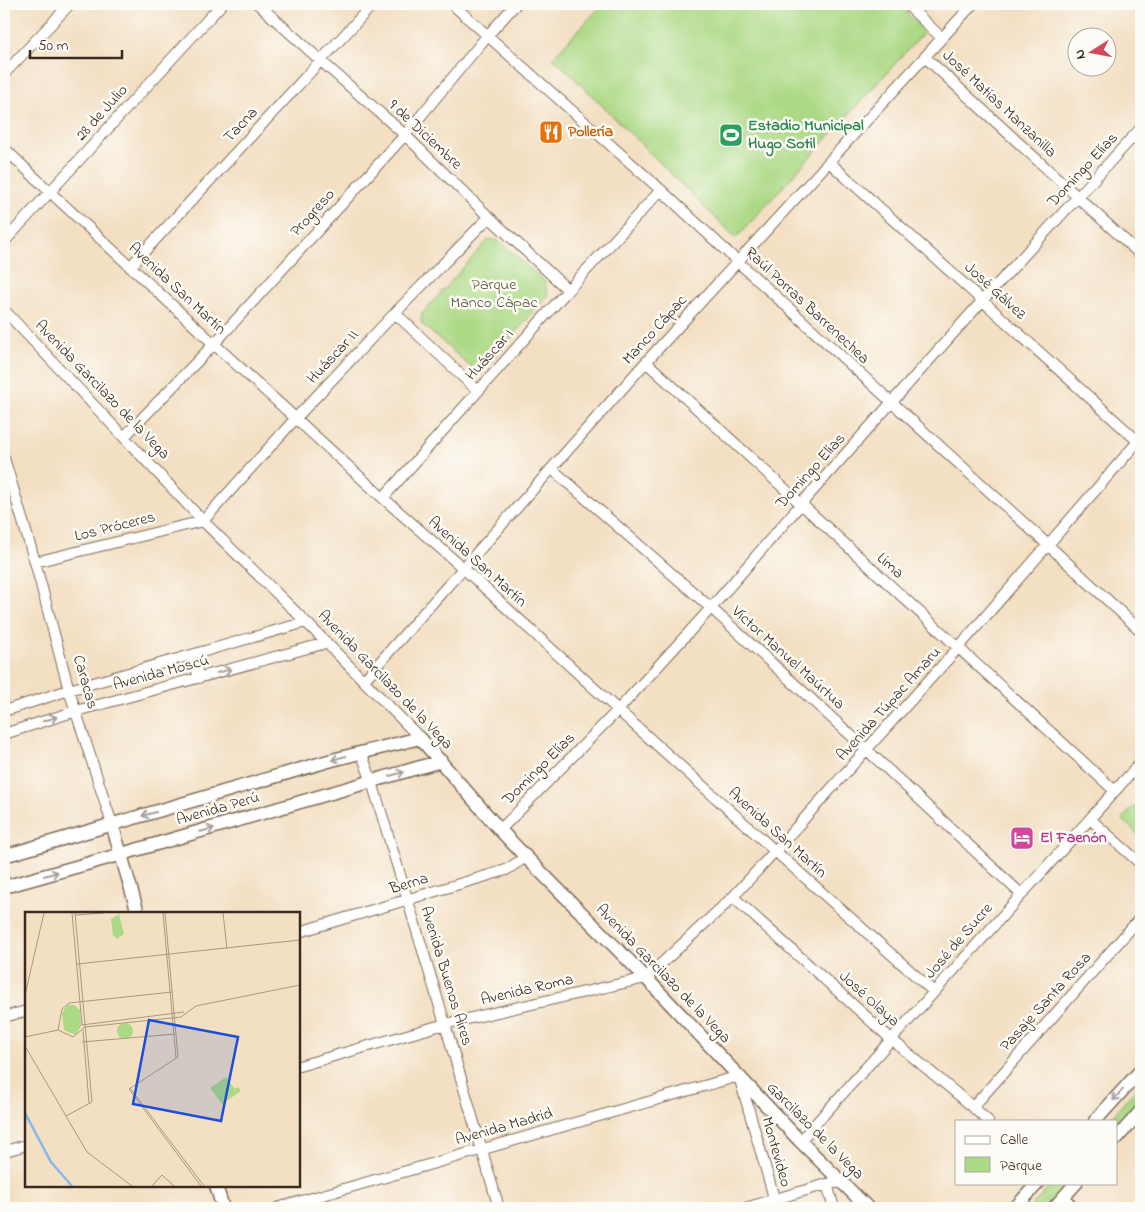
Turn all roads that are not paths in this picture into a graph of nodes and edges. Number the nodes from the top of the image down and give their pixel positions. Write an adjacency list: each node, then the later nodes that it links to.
1 (70, 4): 13 (street)
2 (222, 4): 19 (street, 28 de Julio)
3 (258, 4): 12 (street, 9 de Diciembre)
4 (373, 4): 12 (street, Tacna)
5 (452, 4): 9 (street, Raúl Porras Barrenechea)
6 (516, 4): 9 (street, Progreso)
7 (906, 4): 10 (street, José Matías Manzanilla)
8 (973, 4): 10 (street, Manco Cápac)
9 (488, 36): 15 (street, Progreso); 18 (street, Raúl Porras Barrenechea)
10 (942, 38): 11 (street, Manco Cápac)
11 (925, 57): 17 (street, Manco Cápac); 20 (street, José Matías Manzanilla)
12 (320, 61): 15 (street, 9 de Diciembre); 25 (street, Tacna)
13 (4, 74)
14 (1140, 132): 20 (street, Domingo Elías)
15 (405, 135): 21 (street, 9 de Diciembre); 30 (street, Progreso)
16 (4, 148): 19 (street, Avenida San Martín)
17 (829, 162): 24 (street, Manco Cápac); 27 (street, José Gálvez)
18 (661, 190): 24 (street, Raúl Porras Barrenechea); 26 (street, Huáscar I)
19 (50, 192): 22 (street, 28 de Julio); 25 (street, Avenida San Martín)
20 (1078, 197): 23 (street, José Matías Manzanilla); 27 (street, Domingo Elías)
21 (489, 217): 26 (street, 9 de Diciembre); 29 (street, Huáscar II)
22 (4, 242)
23 (1141, 255)
24 (737, 262): 31 (street, Manco Cápac); 33 (street, Raúl Porras Barrenechea)
25 (130, 267): 30 (street, Avenida San Martín)
26 (568, 290): 32 (street, Huáscar I)
27 (983, 300): 33 (street, Domingo Elías); 36 (street, José Gálvez)
28 (5, 313): 35 (street, Avenida Garcilazo de la Vega)
29 (395, 313): 32 (street); 34 (street, Huáscar II)
30 (214, 344): 34 (street, Avenida San Martín); 35 (street, Progreso)
31 (646, 362): 38 (street, Manco Cápac); 40 (street, Lima)
32 (478, 391): 39 (street, Huáscar I)
33 (892, 403): 40 (street, Domingo Elías); 42 (street, Raúl Porras Barrenechea)
34 (296, 418): 39 (street, Avenida San Martín); 41 (street, Huáscar II)
35 (124, 437): 41 (street, Avenida Garcilazo de la Vega)
36 (1140, 441): 42 (street, Avenida Túpac Amaru)
37 (4, 458): 43 (street, Caracas)
38 (552, 469): 44 (street, Manco Cápac); 45 (street, Víctor Manuel Maúrtua)
39 (383, 498): 44 (street, Avenida San Martín)
40 (800, 504): 45 (street, Domingo Elías); 49 (street, Lima)
41 (203, 520): 43 (street, Los Próceres); 46 (street, Avenida Garcilazo de la Vega)
42 (1048, 545): 47 (street, Raúl Porras Barrenechea); 49 (street, Avenida Túpac Amaru)
43 (35, 562): 53 (street, Caracas)
44 (463, 568): 52 (street, Manco Cápac); 54 (street, Avenida San Martín)
45 (710, 608): 54 (street, Domingo Elías); 59 (street, Víctor Manuel Maúrtua)
46 (306, 622): 48 (street, Avenida Garcilazo de la Vega); 50 (street, Avenida Moscú)
47 (1141, 631)
48 (326, 643): 51 (street, Avenida Moscú, one-way to 48); 52 (street, Avenida Garcilazo de la Vega)
49 (958, 648): 59 (street, Avenida Túpac Amaru); 64 (street, Lima)
50 (192, 654): 51 (street); 53 (street, Avenida Moscú)
51 (199, 678): 56 (street, Avenida Moscú)
52 (364, 680): 58 (street, Avenida Garcilazo de la Vega)
53 (69, 690): 55 (street, Avenida Moscú); 56 (street, Caracas)
54 (618, 710): 67 (street, Domingo Elías); 68 (street, Avenida San Martín)
55 (4, 711)
56 (76, 711): 57 (street, Avenida Moscú, one-way to 56); 66 (street, Caracas)
57 (4, 734)
58 (420, 738): 60 (street, Avenida Perú); 61 (street, Avenida Garcilazo de la Vega)
59 (867, 750): 68 (street, Avenida Túpac Amaru); 74 (street, Víctor Manuel Maúrtua)
60 (361, 752): 63 (street, Avenida Buenos Aires); 66 (street, Avenida Perú, one-way to 66)
61 (441, 761): 63 (street, Avenida Perú, one-way to 61); 67 (street, Avenida Garcilazo de la Vega)
62 (1141, 762): 64 (street, José de Sucre)
63 (372, 782): 69 (street, Avenida Perú, one-way to 63); 76 (street, Avenida Buenos Aires)
64 (1115, 791): 65 (street, José de Sucre)
65 (1090, 819): 72 (street); 74 (street, José de Sucre)
66 (112, 824): 69 (street, Caracas); 70 (street, Avenida Perú)
67 (500, 830): 71 (street, Avenida Garcilazo de la Vega)
68 (775, 851): 75 (street, Avenida Túpac Amaru); 81 (street, Avenida San Martín)
69 (122, 854): 73 (street, Avenida Perú, one-way to 69); 77 (street, Caracas)
70 (4, 856)
71 (526, 857): 76 (street, Berna); 80 (street, Avenida Garcilazo de la Vega)
72 (1141, 864)
73 (4, 887)
74 (1021, 894): 81 (street, José de Sucre)
75 (733, 897): 80 (street, Avenida Túpac Amaru); 85 (street, José Olaya)
76 (408, 900): 79 (street, Berna); 84 (street, Avenida Buenos Aires)
77 (138, 912)
78 (1141, 917): 89 (street, Pasaje Santa Rosa)
79 (300, 932)
80 (646, 978): 84 (street, Avenida Roma); 88 (street, Avenida Garcilazo de la Vega)
81 (934, 992): 85 (street, José de Sucre)
82 (25, 1010): 83 (street)
83 (4, 1017)
84 (445, 1024): 86 (street, Avenida Roma); 96 (street, Avenida Buenos Aires)
85 (891, 1040): 89 (street, José Olaya); 94 (street, José de Sucre)
86 (300, 1066)
87 (1141, 1070): 92 (street, one-way to 92)
88 (738, 1076): 94 (street, Garcilazo de la Vega); 96 (street, Avenida Madrid); 104 (street, Montevideo)
89 (973, 1107): 91 (street, José Olaya)
90 (1141, 1111): 93 (street)
91 (987, 1120)
92 (1096, 1120)
93 (1118, 1137)
94 (800, 1141): 98 (street, Garcilazo de la Vega)
95 (25, 1145): 97 (street)
96 (482, 1149): 106 (street, Avenida Madrid); 107 (street, Avenida Buenos Aires)
97 (5, 1151)
98 (842, 1182): 99 (street); 110 (street, Garcilazo de la Vega)
99 (827, 1184): 104 (street); 109 (street)
100 (1037, 1184): 111 (street)
101 (1075, 1184): 103 (street)
102 (216, 1187): 105 (street)
103 (1064, 1198): 112 (street); 113 (street)
104 (775, 1204): 108 (street)
105 (223, 1208)
106 (277, 1208)
107 (499, 1208)
108 (745, 1208)
109 (834, 1208)
110 (868, 1208)
111 (1015, 1208)
112 (1054, 1208)
113 (1074, 1208)

